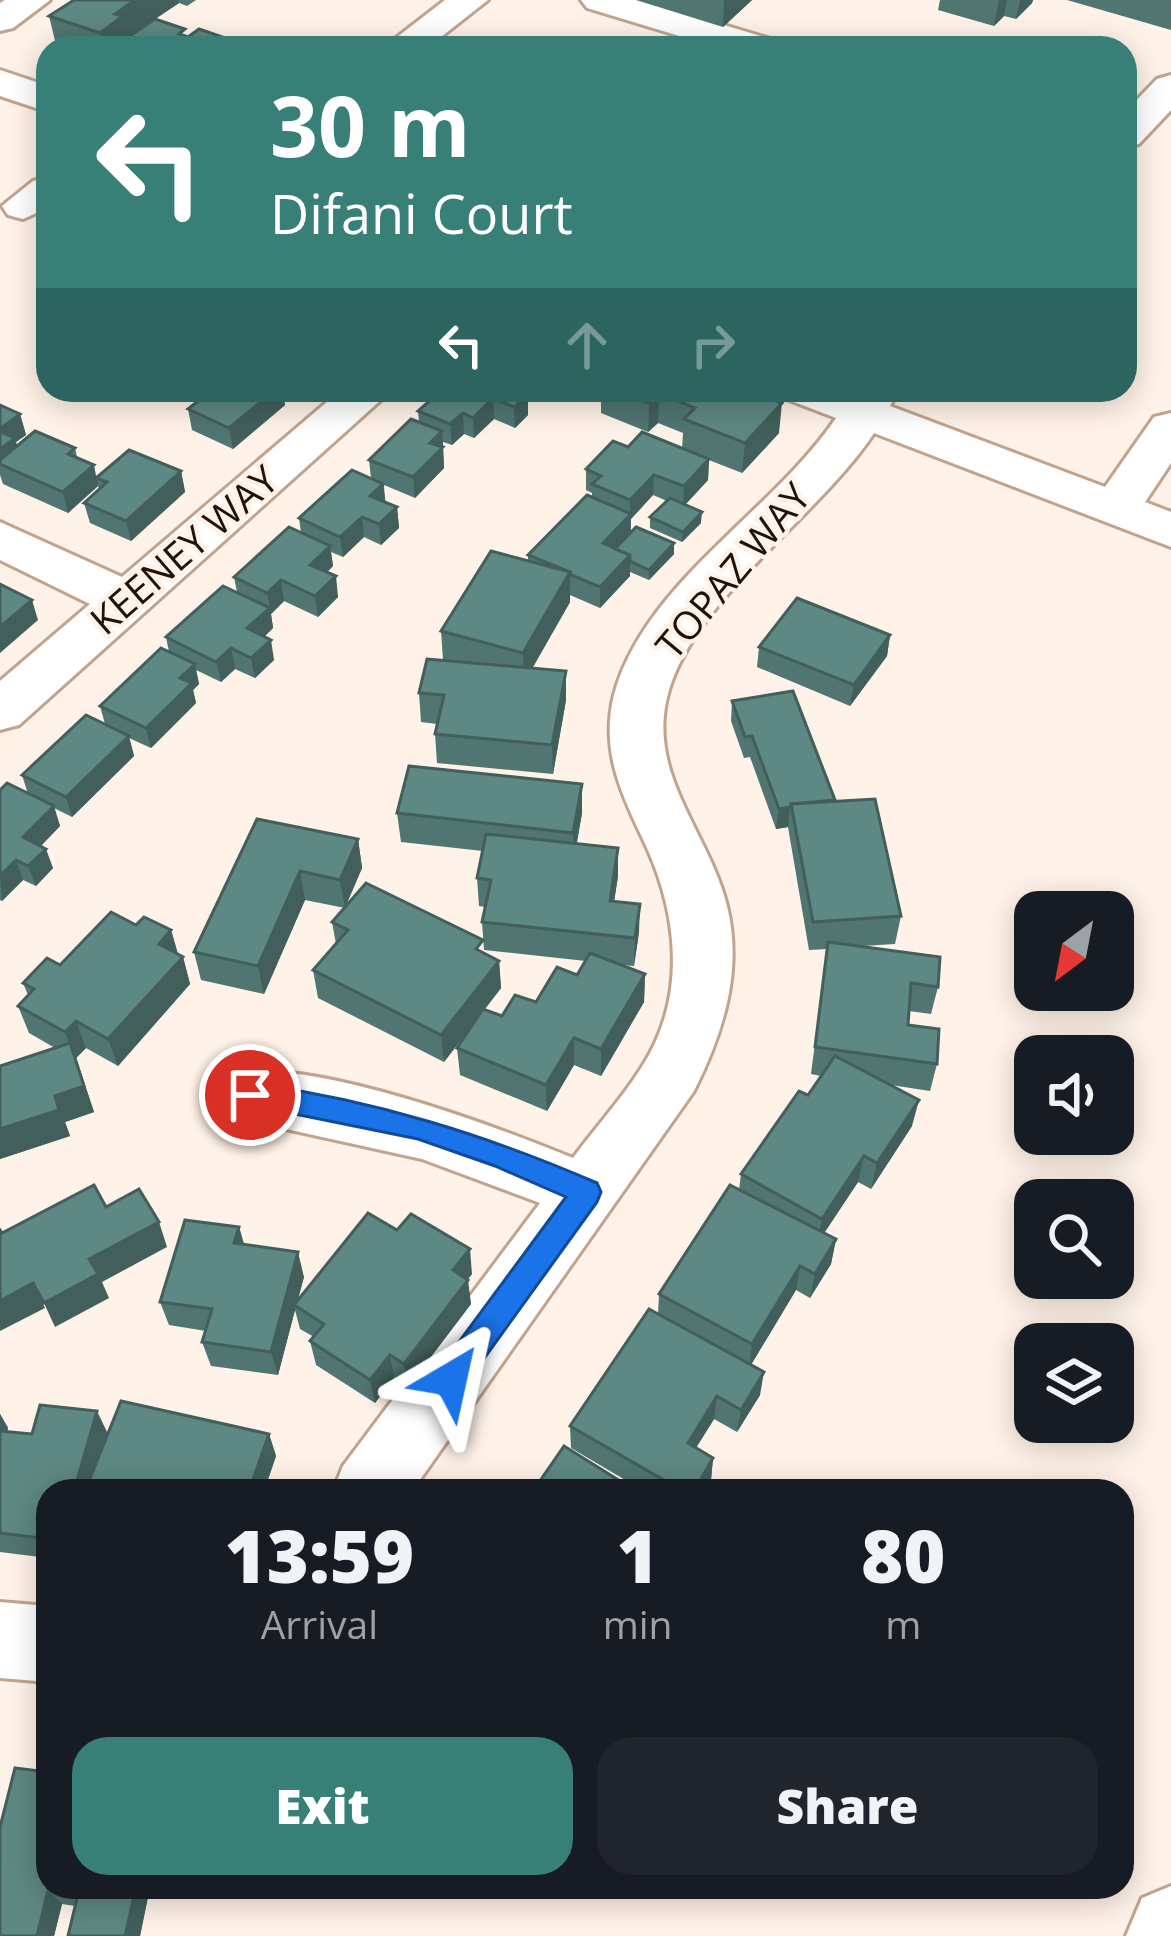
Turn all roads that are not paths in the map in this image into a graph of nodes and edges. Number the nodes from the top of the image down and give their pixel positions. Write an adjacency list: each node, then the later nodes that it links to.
1 (31, 0): 4 (street)
2 (469, 0): 5 (street)
3 (600, 0): 6 (street)
4 (0, 20)
5 (420, 36)
6 (720, 36)
7 (0, 82): 9 (street)
8 (1171, 87): 10 (street)
9 (36, 96)
10 (1137, 122)
11 (355, 402): 18 (street, KEENEY WAY)
12 (868, 402): 21 (street, TOPAZ WAY)
13 (871, 402): 15 (street)
14 (1171, 428): 15 (street)
15 (1115, 508): 16 (street)
16 (1171, 530)
17 (0, 539): 18 (street)
18 (125, 600): 19 (street, KEENEY WAY)
19 (0, 712)
20 (250, 1095): 21 (street)
21 (586, 1192): 22 (street, TOPAZ WAY)
22 (378, 1479)
23 (0, 1640): 24 (street)
24 (36, 1643)
25 (1171, 1927): 26 (street)
26 (1167, 1936)

